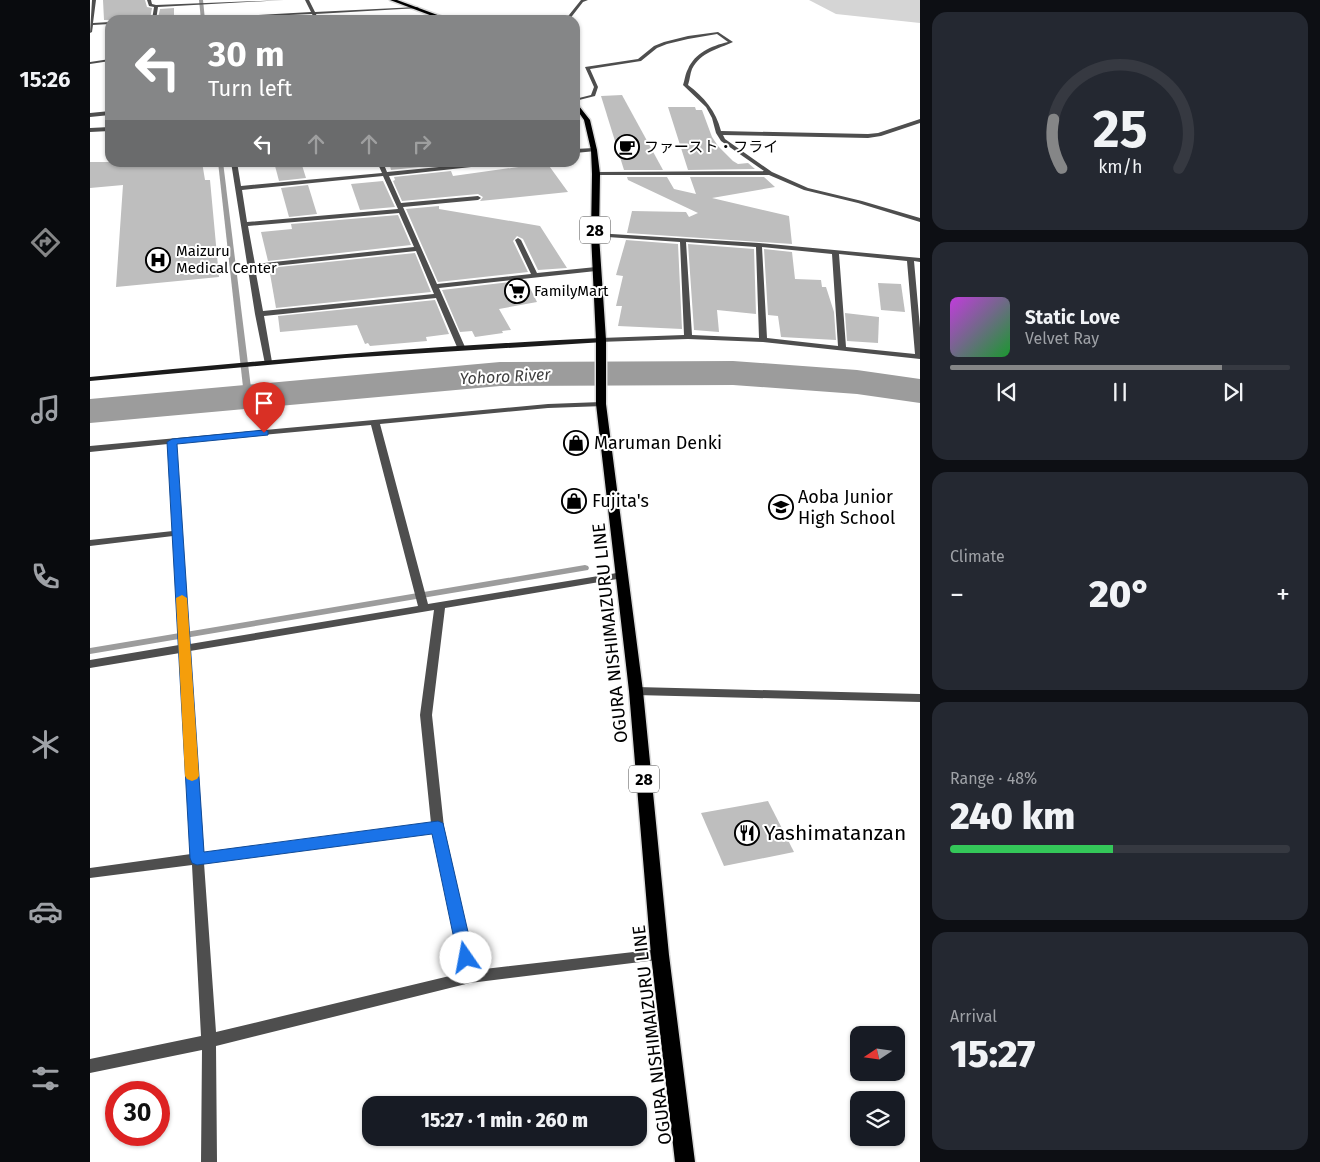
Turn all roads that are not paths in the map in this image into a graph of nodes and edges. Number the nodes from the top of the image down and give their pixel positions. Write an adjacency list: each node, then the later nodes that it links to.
1 (94, 0): 16 (street)
2 (149, 0): 8 (street)
3 (282, 0): 7 (street)
4 (307, 0): 10 (street)
5 (392, 0): 9 (main road)
6 (582, 0): 14 (street)
7 (192, 2): 8 (street)
8 (156, 6): 11 (street)
9 (417, 8): 10 (street); 13 (main road)
10 (313, 13): 12 (street)
11 (155, 15)
12 (283, 15)
13 (435, 15)
14 (571, 15)
15 (105, 23): 16 (street)
16 (90, 24): 17 (street)
17 (90, 32)
18 (105, 57): 19 (street)
19 (90, 59)
20 (105, 61): 21 (street)
21 (90, 63)
22 (580, 100): 29 (street)
23 (580, 109): 31 (main road, OGURA NISHIMAIZURU LINE / 28)
24 (105, 114): 25 (street)
25 (90, 115)
26 (920, 121): 29 (street)
27 (105, 128): 28 (street)
28 (90, 130)
29 (719, 134): 35 (street)
30 (580, 150): 31 (street)
31 (594, 150): 36 (main road, OGURA NISHIMAIZURU LINE / 28)
32 (235, 167): 38 (street)
33 (382, 167): 37 (street)
34 (468, 167): 37 (street)
35 (770, 173): 36 (street); 41 (street)
36 (596, 174): 43 (main road, OGURA NISHIMAIZURU LINE / 28)
37 (386, 176): 38 (street); 40 (street)
38 (239, 188): 42 (street)
39 (478, 198): 40 (street)
40 (400, 208): 42 (street); 47 (street)
41 (920, 220)
42 (245, 224): 51 (street)
43 (595, 235): 45 (street); 52 (main road, OGURA NISHIMAIZURU LINE / 28)
44 (518, 240): 53 (street)
45 (683, 242): 46 (street); 57 (street)
46 (759, 245): 48 (street); 59 (street)
47 (418, 249): 51 (street); 54 (street)
48 (834, 251): 49 (street); 61 (street)
49 (910, 259): 50 (street); 62 (street)
50 (920, 260)
51 (252, 266): 56 (street)
52 (596, 269): 53 (street); 58 (main road, OGURA NISHIMAIZURU LINE / 28)
53 (534, 274): 54 (street)
54 (435, 286): 55 (street)
55 (439, 296): 56 (street); 60 (street)
56 (260, 314): 63 (street)
57 (688, 337): 58 (street); 59 (street)
58 (600, 340): 60 (street); 65 (main road, OGURA NISHIMAIZURU LINE / 28)
59 (763, 340): 61 (street)
60 (462, 347): 63 (street)
61 (842, 348): 62 (street)
62 (920, 357)
63 (268, 362): 64 (street)
64 (90, 379)
65 (601, 400): 66 (street); 71 (main road, OGURA NISHIMAIZURU LINE / 28)
66 (375, 423): 67 (street); 73 (street)
67 (172, 442): 68 (street); 69 (street)
68 (90, 449)
69 (178, 533): 70 (street); 74 (street)
70 (90, 543)
71 (623, 575): 72 (street); 76 (main road, OGURA NISHIMAIZURU LINE / 28)
72 (440, 605): 73 (street); 78 (street)
73 (424, 608): 74 (street)
74 (185, 648): 75 (street); 79 (street)
75 (90, 664)
76 (636, 691): 77 (street); 81 (main road, OGURA NISHIMAIZURU LINE / 28)
77 (920, 698)
78 (438, 827): 79 (street); 82 (street)
79 (197, 858): 80 (street); 83 (street)
80 (90, 873)
81 (660, 955): 82 (street); 86 (main road, OGURA NISHIMAIZURU LINE / 28)
82 (470, 977): 83 (street)
83 (209, 1041): 84 (street); 85 (street)
84 (90, 1066)
85 (209, 1162)
86 (685, 1162)

